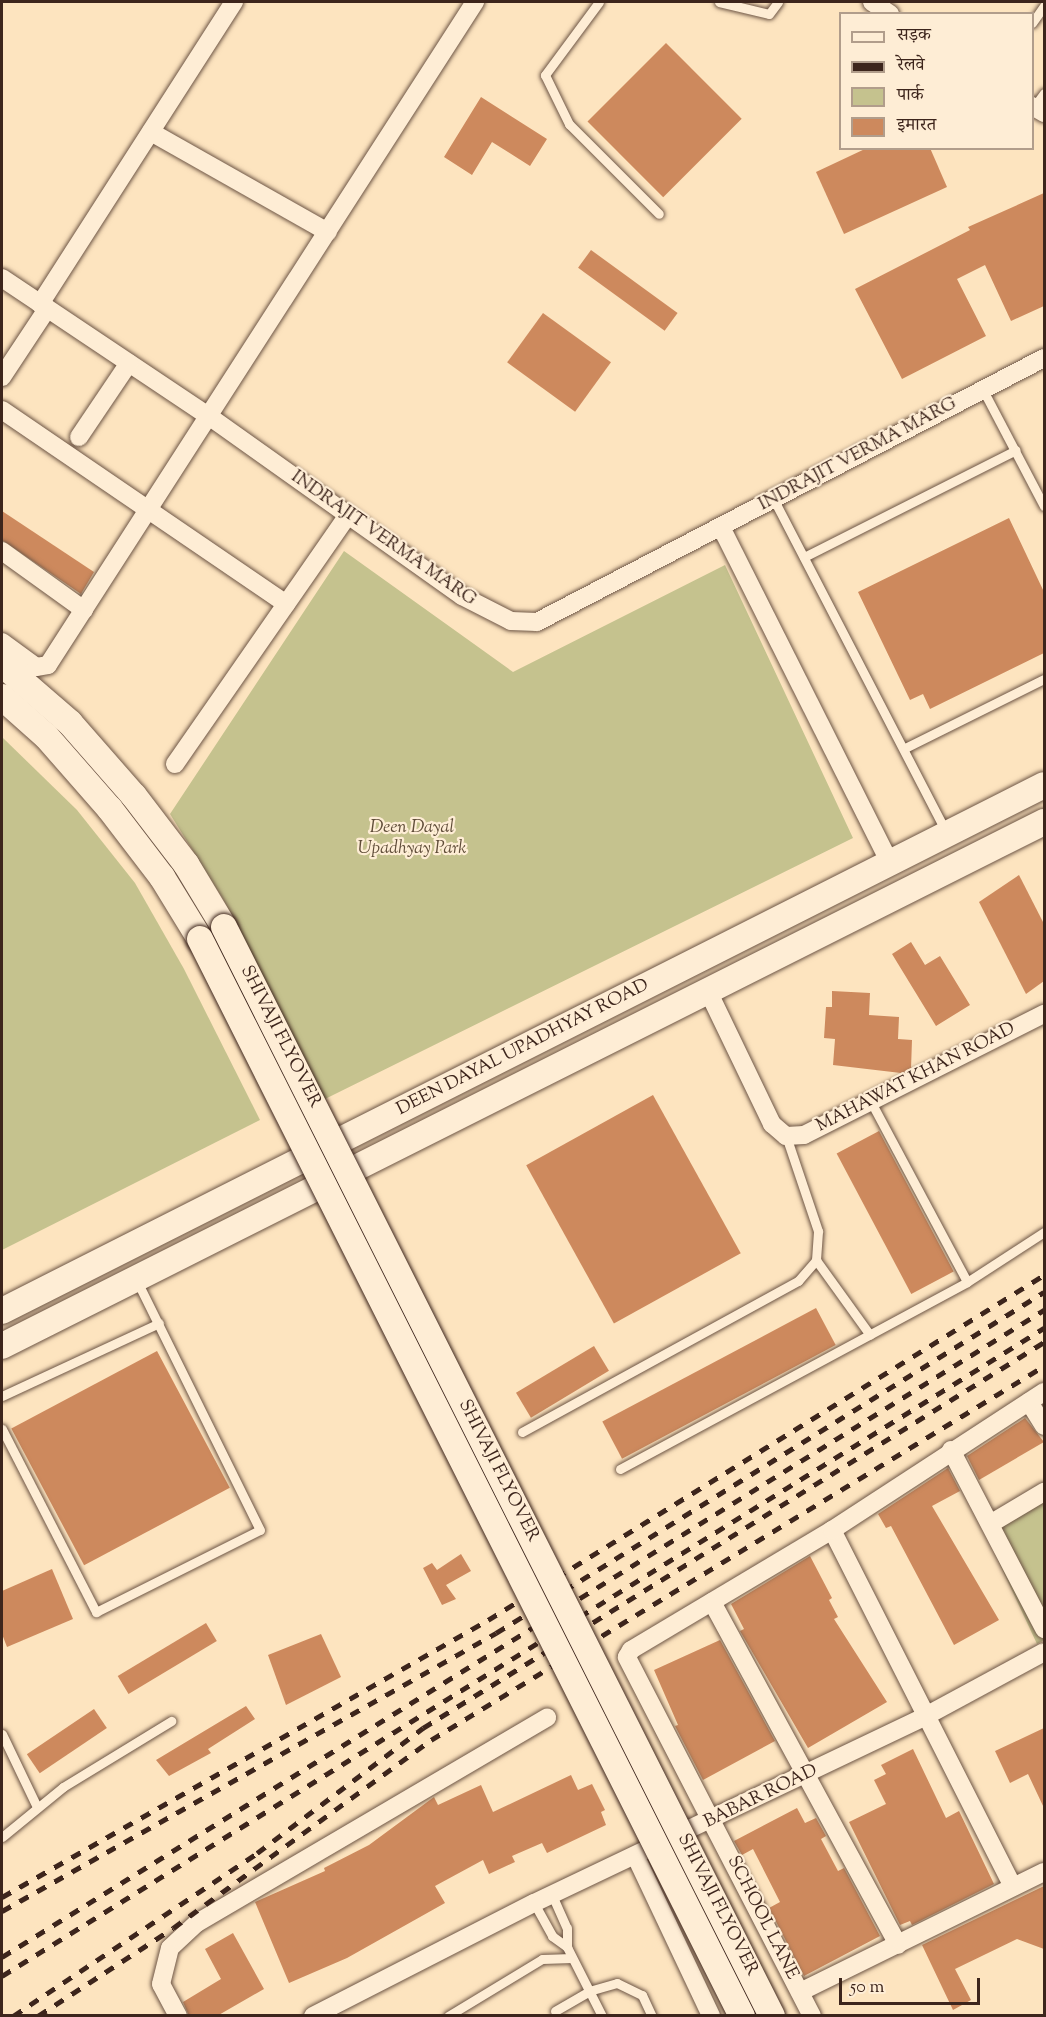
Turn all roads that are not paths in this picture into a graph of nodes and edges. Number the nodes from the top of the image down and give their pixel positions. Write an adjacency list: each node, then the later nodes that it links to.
1 (234, 2): 10 (street)
2 (475, 2): 12 (street)
3 (599, 2): 11 (lane)
4 (719, 2): 5 (lane)
5 (778, 2)
6 (872, 2): 8 (street)
7 (1044, 6): 9 (lane)
8 (887, 12)
9 (1034, 20)
10 (151, 132): 12 (street); 14 (street)
11 (659, 214)
12 (328, 232): 20 (street)
13 (2, 279): 14 (street, INDRAJIT VERMA MARG)
14 (44, 306): 16 (street, INDRAJIT VERMA MARG); 17 (street)
15 (1044, 358): 18 (street, INDRAJIT VERMA MARG)
16 (129, 363): 20 (street, INDRAJIT VERMA MARG); 21 (street)
17 (2, 377)
18 (983, 390): 22 (lane); 23 (street, INDRAJIT VERMA MARG)
19 (2, 410): 25 (street)
20 (210, 417): 25 (street); 26 (street, INDRAJIT VERMA MARG)
21 (79, 437)
22 (1016, 450): 24 (lane); 29 (lane)
23 (774, 500): 27 (street, INDRAJIT VERMA MARG); 29 (lane)
24 (1044, 506)
25 (150, 510): 30 (street); 31 (street)
26 (348, 515): 27 (street, INDRAJIT VERMA MARG); 30 (street)
27 (721, 527): 41 (street)
28 (2, 551): 31 (street)
29 (804, 557): 36 (lane)
30 (286, 604): 37 (street)
31 (84, 610): 32 (street)
32 (2, 642)
33 (2, 663): 46 (main road, SHIVAJI FLYOVER, bridge)
34 (1044, 679): 36 (lane)
35 (2, 697): 94 (main road, SHIVAJI FLYOVER, bridge)
36 (905, 748): 40 (lane)
37 (175, 764)
38 (1044, 785): 40 (main road, DEEN DAYAL UPADHYAY ROAD)
39 (1044, 822): 42 (main road, DEEN DAYAL UPADHYAY ROAD)
40 (947, 834): 41 (main road, DEEN DAYAL UPADHYAY ROAD)
41 (890, 862): 51 (main road, DEEN DAYAL UPADHYAY ROAD)
42 (708, 991): 45 (street); 46 (main road, DEEN DAYAL UPADHYAY ROAD)
43 (1044, 1014): 44 (street, MAHAWAT KHAN ROAD)
44 (870, 1100): 45 (street, MAHAWAT KHAN ROAD); 50 (lane)
45 (786, 1136): 48 (lane)
46 (348, 1172): 49 (main road, DEEN DAYAL UPADHYAY ROAD); 95 (main road, SHIVAJI FLYOVER, bridge)
47 (1044, 1232): 50 (lane)
48 (816, 1260): 53 (lane); 60 (lane)
49 (136, 1279): 52 (lane); 54 (main road, DEEN DAYAL UPADHYAY ROAD)
50 (967, 1282): 53 (lane)
51 (2, 1311)
52 (159, 1323): 56 (lane); 59 (lane)
53 (870, 1335): 62 (lane)
54 (2, 1346)
55 (1044, 1392): 57 (street)
56 (2, 1396)
57 (1029, 1402): 58 (street); 61 (street)
58 (1044, 1426)
59 (2, 1429)
60 (522, 1432)
61 (951, 1449): 64 (street); 65 (street)
62 (620, 1468)
63 (1044, 1492): 64 (street)
64 (990, 1524): 67 (street)
65 (832, 1530): 66 (street); 69 (street)
66 (712, 1602): 73 (street); 75 (street, SCHOOL LANE)
67 (1044, 1629)
68 (1044, 1652): 69 (street, BABAR ROAD)
69 (924, 1717): 73 (street, BABAR ROAD); 79 (street)
70 (547, 1718): 88 (street)
71 (171, 1721): 74 (lane)
72 (2, 1734): 74 (lane)
73 (805, 1776): 75 (street, BABAR ROAD); 82 (street)
74 (37, 1807): 76 (lane)
75 (711, 1822): 77 (street, BABAR ROAD); 86 (street, SCHOOL LANE)
76 (2, 1837)
77 (636, 1857): 80 (street, BABAR ROAD); 93 (street)
78 (1044, 1872): 79 (street)
79 (1013, 1887): 82 (street)
80 (552, 1895): 81 (street, BABAR ROAD); 83 (lane)
81 (534, 1903): 83 (lane); 89 (street, BABAR ROAD)
82 (898, 1945): 86 (street)
83 (567, 1947): 84 (lane)
84 (572, 1958): 85 (lane); 90 (lane)
85 (589, 1991): 87 (lane); 91 (lane); 92 (lane)
86 (800, 1992): 96 (street, SCHOOL LANE)
87 (555, 2011)
88 (178, 2016)
89 (313, 2016)
90 (448, 2016)
91 (602, 2016)
92 (652, 2016)
93 (711, 2016)
94 (742, 2016)
95 (772, 2016)
96 (812, 2016)

